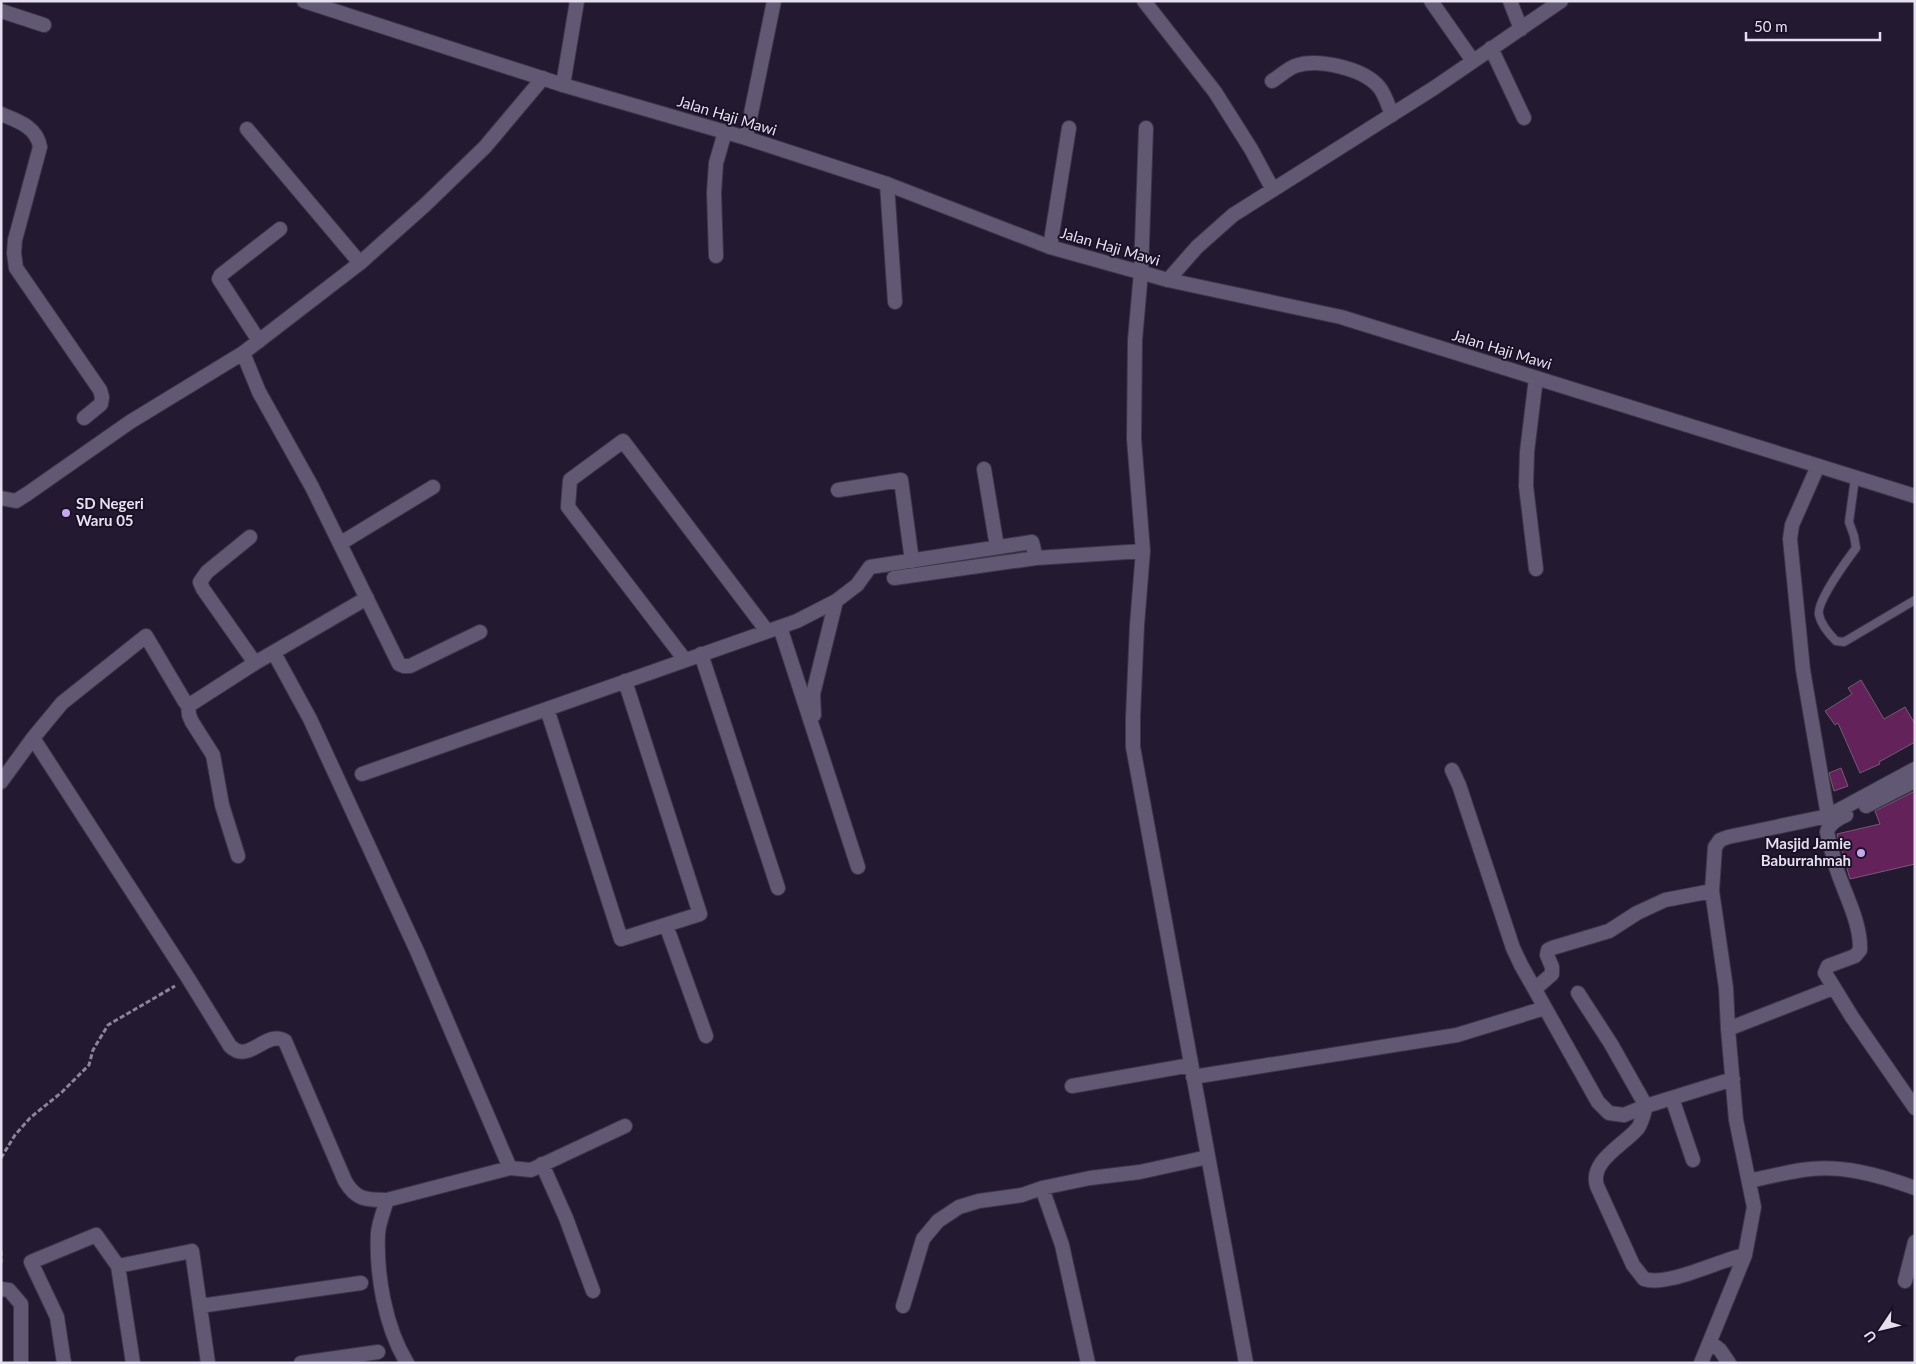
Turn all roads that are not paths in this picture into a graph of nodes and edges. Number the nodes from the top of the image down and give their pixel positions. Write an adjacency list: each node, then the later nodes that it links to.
1 (304, 1): 13 (street, Jalan Haji Mawi)
2 (577, 1): 15 (street)
3 (774, 1): 23 (street)
4 (1144, 1): 25 (street)
5 (1430, 1): 12 (street)
6 (1510, 1): 10 (street)
7 (1561, 1): 10 (street)
8 (1, 12): 9 (street)
9 (44, 25)
10 (1521, 29): 11 (street)
11 (1491, 48): 12 (street); 18 (street)
12 (1473, 61): 17 (street)
13 (543, 78): 15 (street, Jalan Haji Mawi); 29 (street)
14 (1272, 81): 17 (street)
15 (563, 85): 22 (street, Jalan Haji Mawi)
16 (1, 114): 36 (street)
17 (1392, 115): 25 (street)
18 (1524, 118)
19 (1069, 128): 27 (street)
20 (1146, 128): 30 (street)
21 (246, 129): 29 (street)
22 (725, 132): 23 (street, Jalan Haji Mawi); 28 (street)
23 (746, 138): 24 (street, Jalan Haji Mawi)
24 (887, 184): 27 (street, Jalan Haji Mawi); 32 (street)
25 (1273, 190): 31 (street)
26 (280, 229): 33 (street)
27 (1050, 247): 30 (street, Jalan Haji Mawi)
28 (716, 256)
29 (360, 263): 33 (street)
30 (1141, 272): 31 (street, Jalan Haji Mawi); 47 (street)
31 (1168, 280): 35 (street, Jalan Haji Mawi)
32 (895, 302)
33 (259, 341): 34 (street)
34 (243, 353): 43 (street); 45 (street)
35 (1536, 378): 37 (street, Jalan Haji Mawi); 50 (street)
36 (84, 418)
37 (1818, 466): 39 (street, Jalan Haji Mawi); 72 (street)
38 (984, 469): 46 (street)
39 (1855, 478): 42 (street, Jalan Haji Mawi); 53 (lane)
40 (433, 487): 45 (street)
41 (838, 490): 49 (street)
42 (1915, 496)
43 (1, 498)
44 (250, 537): 61 (street)
45 (341, 543): 52 (street)
46 (997, 547): 48 (street); 49 (street)
47 (1143, 551): 48 (street); 84 (street)
48 (1036, 558): 51 (street)
49 (912, 560): 54 (street)
50 (1536, 569)
51 (894, 578)
52 (367, 598): 57 (street); 58 (street)
53 (1915, 600)
54 (836, 601): 55 (street); 66 (street)
55 (780, 626): 56 (street); 66 (street)
56 (767, 631): 59 (street); 60 (street)
57 (480, 632)
58 (274, 653): 61 (street); 94 (street)
59 (701, 654): 60 (street); 75 (street)
60 (685, 660): 62 (street)
61 (255, 663): 63 (street)
62 (625, 681): 64 (street); 77 (street)
63 (188, 704): 65 (street); 73 (street)
64 (547, 709): 69 (street); 77 (street)
65 (33, 738): 71 (street); 98 (street)
66 (816, 738): 74 (street)
67 (1915, 769): 72 (street)
68 (1452, 770): 79 (street)
69 (362, 774)
70 (1915, 781): 78 (street)
71 (1, 782)
72 (1828, 816): 76 (street)
73 (238, 856)
74 (858, 867)
75 (778, 888)
76 (1712, 891): 79 (street); 82 (street)
77 (666, 925): 83 (street)
78 (1833, 988): 82 (street); 89 (street)
79 (1535, 989): 81 (street)
80 (1578, 993): 88 (street)
81 (1545, 1008): 84 (street); 88 (street)
82 (1728, 1029): 85 (street)
83 (706, 1036)
84 (1192, 1071): 86 (street); 91 (street)
85 (1733, 1079): 87 (street); 95 (street)
86 (1072, 1086)
87 (1672, 1098): 88 (street); 92 (street)
88 (1646, 1106): 100 (street)
89 (1915, 1108)
90 (625, 1126): 93 (street)
91 (1208, 1156): 96 (street); 117 (street)
92 (1692, 1160)
93 (542, 1164): 94 (street); 105 (street)
94 (510, 1168): 98 (street)
95 (1749, 1181): 97 (street); 100 (street)
96 (1042, 1188): 107 (street); 116 (street)
97 (1915, 1188)
98 (387, 1200): 115 (street)
99 (1915, 1242): 102 (street)
100 (1745, 1255): 108 (street)
101 (118, 1266): 106 (street); 111 (street); 112 (street)
102 (1905, 1281)
103 (361, 1283): 106 (street)
104 (1, 1289): 110 (street)
105 (593, 1291)
106 (200, 1306): 113 (street)
107 (903, 1306)
108 (1710, 1342): 118 (street); 119 (street)
109 (378, 1352): 114 (street)
110 (21, 1363)
111 (64, 1363)
112 (133, 1363)
113 (208, 1363)
114 (301, 1363)
115 (407, 1363)
116 (1088, 1363)
117 (1246, 1363)
118 (1701, 1363)
119 (1729, 1363)

